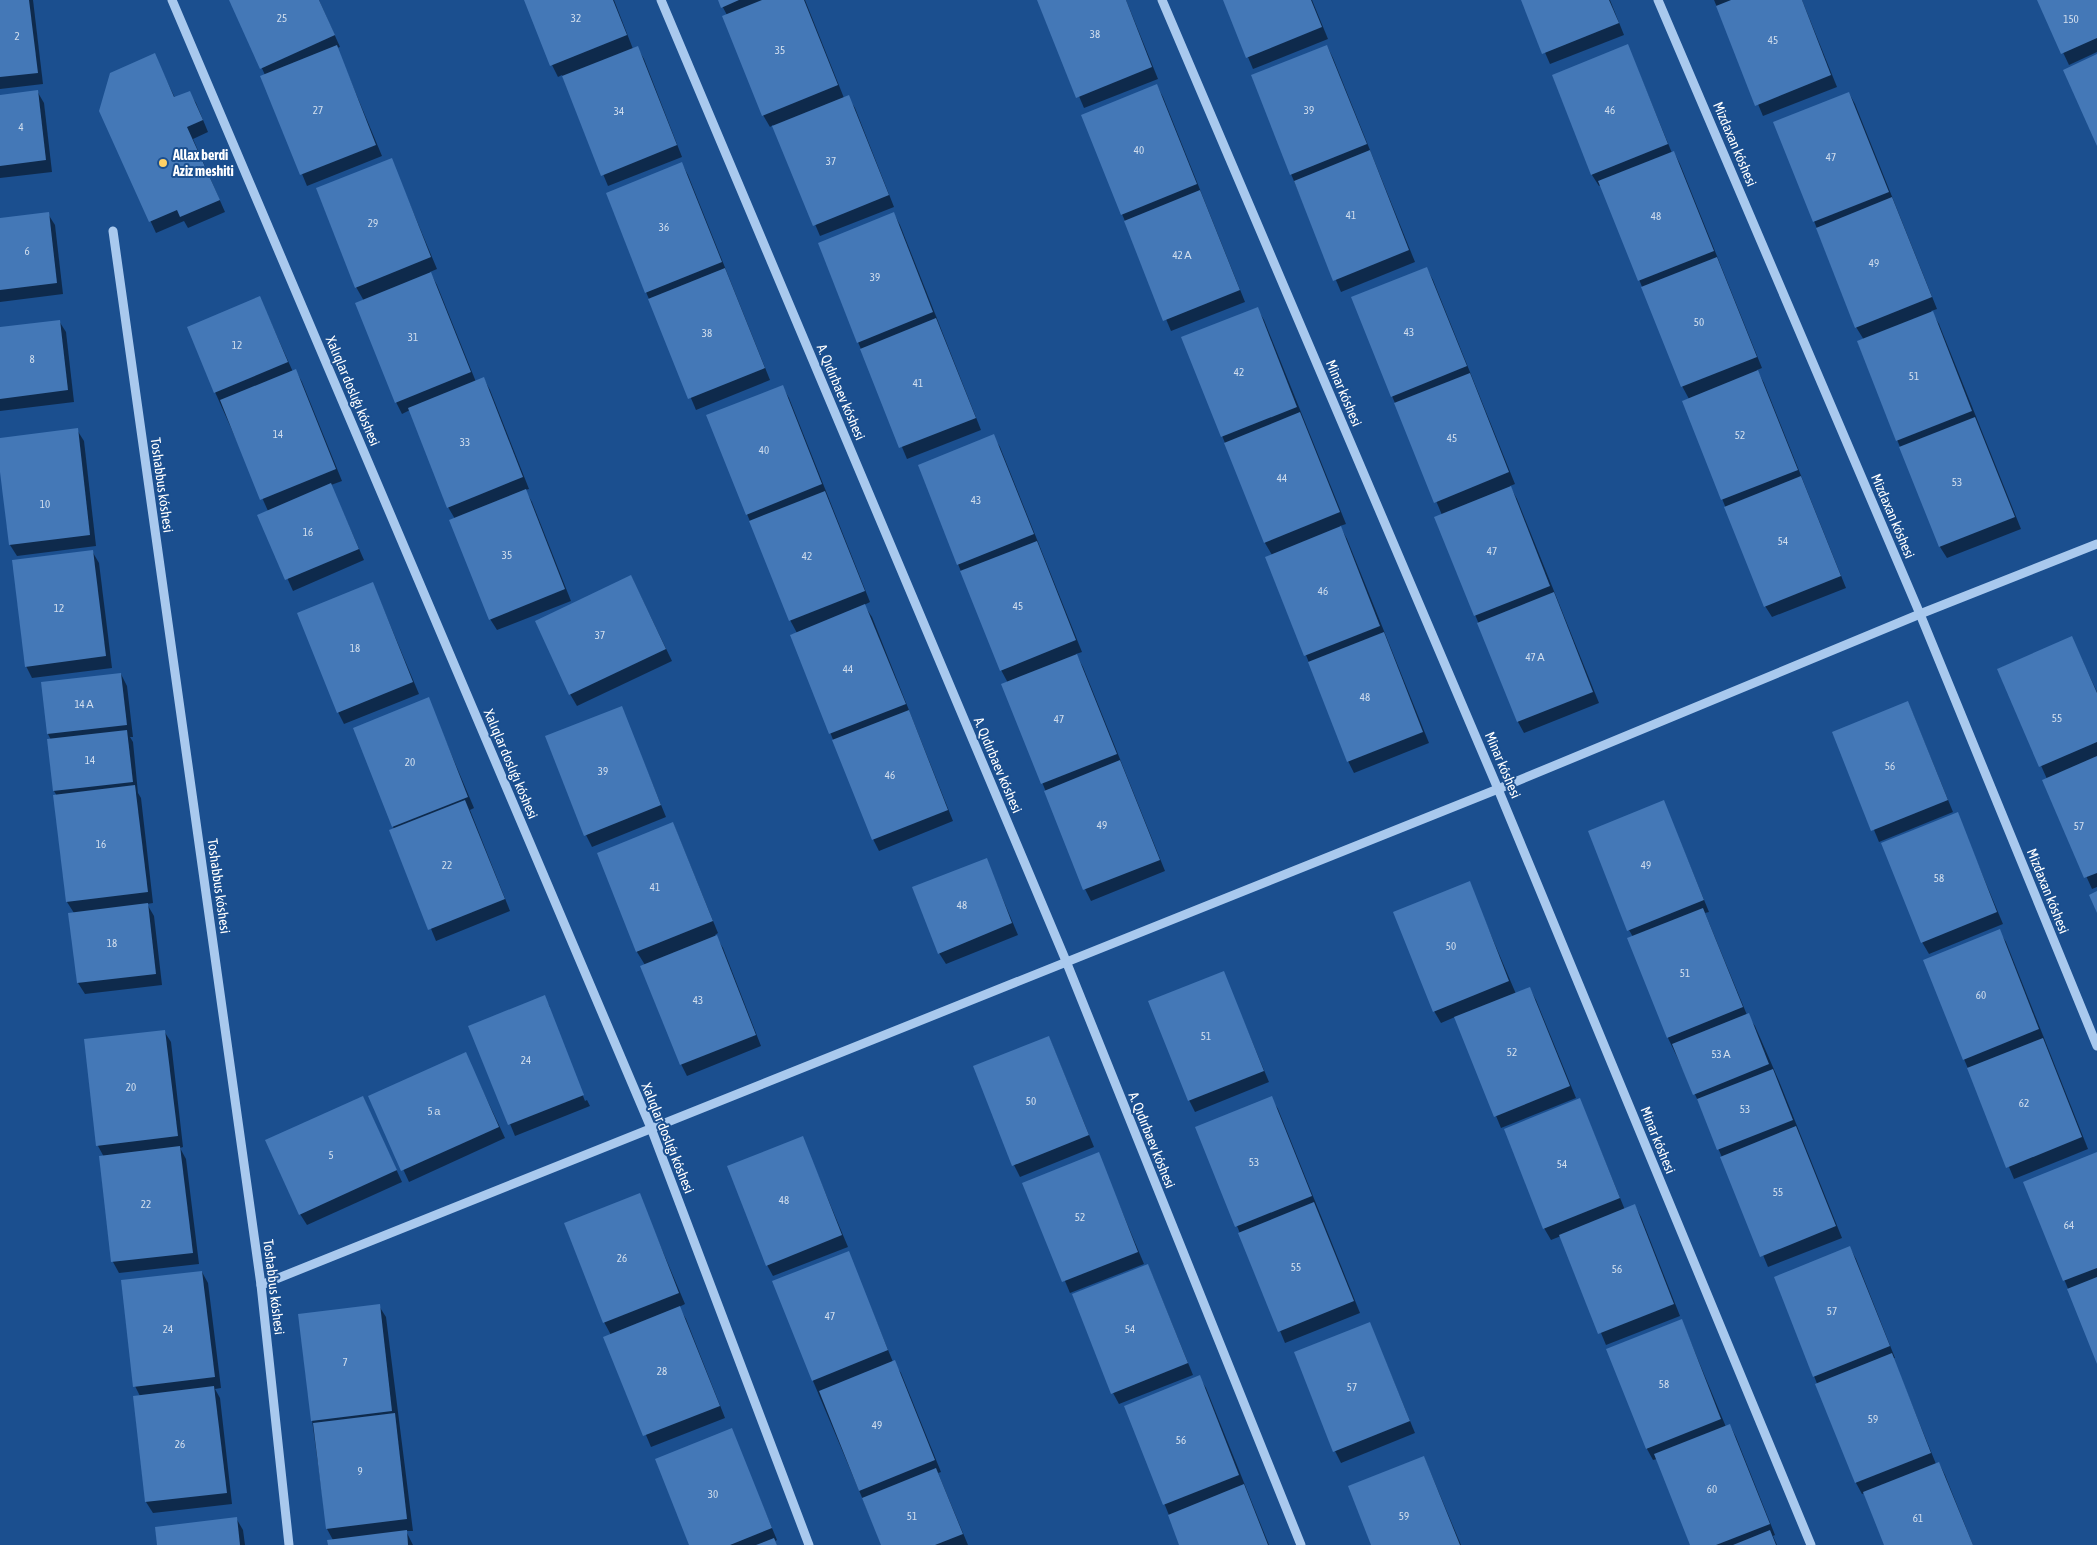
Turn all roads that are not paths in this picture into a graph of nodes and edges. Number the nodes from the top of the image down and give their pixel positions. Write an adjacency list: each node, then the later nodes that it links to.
1 (172, 0): 11 (street, Xalıqlar doslıǵı kóshesi)
2 (661, 0): 9 (street, A. Qıdırbaev kóshesi)
3 (1162, 0): 8 (street, Minar kóshesi)
4 (1658, 0): 7 (street, Mizdaxan kóshesi)
5 (113, 232): 12 (street, Toshabbus kóshesi)
6 (2097, 544): 7 (street)
7 (1920, 614): 8 (street); 10 (street, Mizdaxan kóshesi)
8 (1498, 789): 9 (street); 16 (street, Minar kóshesi)
9 (1066, 962): 11 (street); 15 (street, A. Qıdırbaev kóshesi)
10 (2097, 1046)
11 (651, 1128): 12 (street); 14 (street, Xalıqlar doslıǵı kóshesi)
12 (261, 1284): 13 (street, Toshabbus kóshesi)
13 (289, 1545)
14 (809, 1545)
15 (1301, 1545)
16 (1811, 1545)

